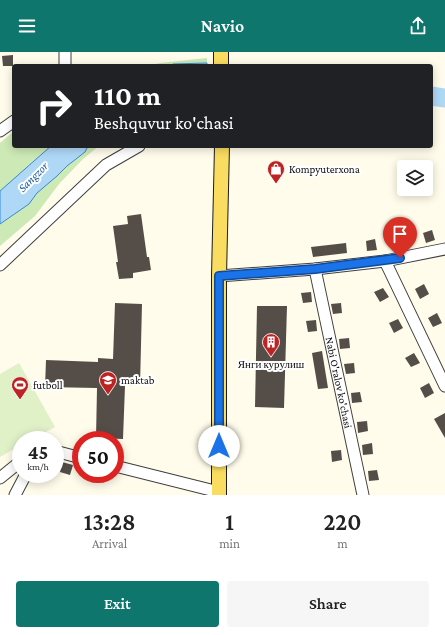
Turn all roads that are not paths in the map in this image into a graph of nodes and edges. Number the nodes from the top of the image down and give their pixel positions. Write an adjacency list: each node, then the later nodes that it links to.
1 (65, 52): 3 (street)
2 (221, 52): 4 (main road)
3 (65, 64)
4 (221, 64)
5 (12, 122): 6 (street)
6 (0, 131)
7 (136, 148): 11 (street)
8 (222, 148): 13 (main road)
9 (445, 249): 10 (street)
10 (385, 261): 12 (street); 14 (street)
11 (0, 266)
12 (315, 269): 13 (street); 21 (street, Nabi O'ralov ko'chasi)
13 (219, 276): 19 (main road)
14 (445, 386)
15 (12, 468): 17 (street)
16 (124, 468): 19 (street)
17 (0, 478)
18 (21, 483): 20 (street)
19 (219, 493)
20 (15, 495)
21 (363, 495)

